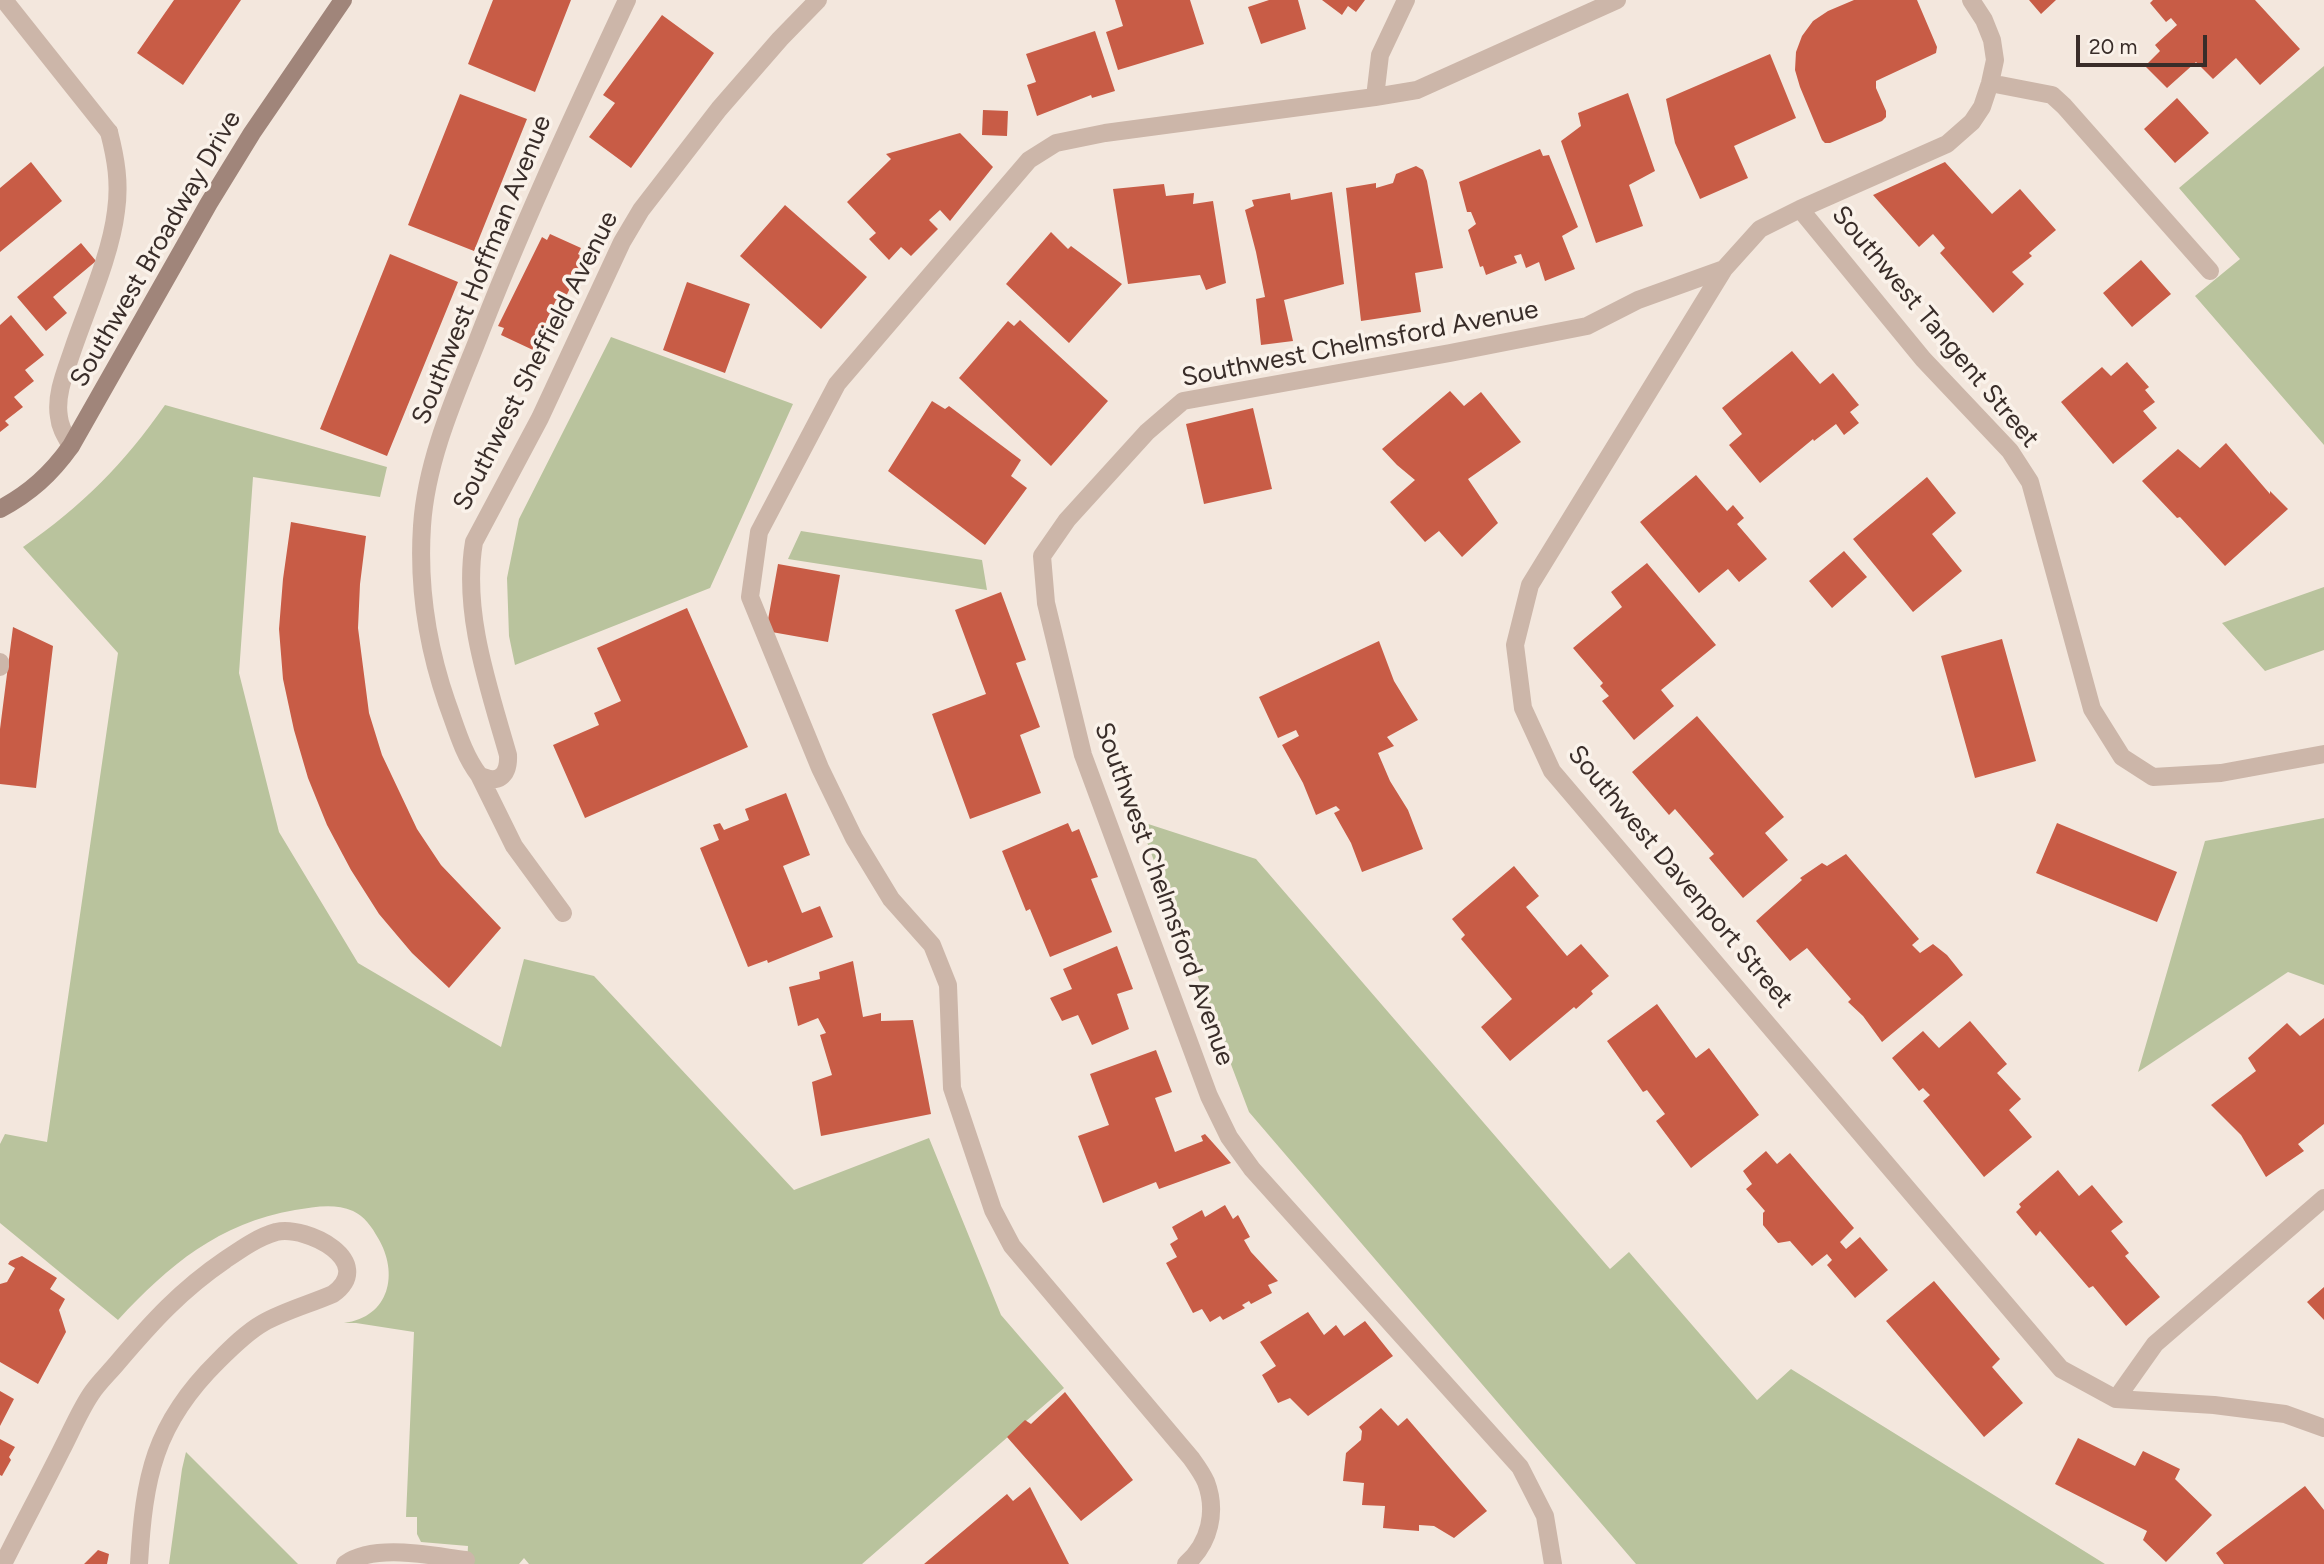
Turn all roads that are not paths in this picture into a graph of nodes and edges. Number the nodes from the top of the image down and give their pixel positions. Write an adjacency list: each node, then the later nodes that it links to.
1 (4, 0): 13 (street)
2 (343, 0): 13 (street, Southwest Broadway Drive)
3 (627, 0): 16 (street, Southwest Hoffman Avenue)
4 (818, 0): 16 (street, Southwest Sheffield Avenue)
5 (1406, 0): 9 (street)
6 (1617, 0): 9 (street)
7 (1971, 0): 8 (street, Southwest Davenport Street)
8 (1990, 83): 10 (street, Southwest Davenport Street); 12 (street)
9 (1375, 97): 25 (street)
10 (1800, 209): 11 (street, Southwest Davenport Street); 15 (street, Southwest Tangent Street)
11 (1724, 269): 19 (street, Southwest Davenport Street); 26 (street, Southwest Chelmsford Avenue)
12 (2210, 271)
13 (71, 446): 14 (street, Southwest Broadway Drive)
14 (0, 509)
15 (2324, 754)
16 (479, 775): 17 (street, Southwest Hoffman Avenue)
17 (563, 913)
18 (2324, 1198): 19 (street)
19 (2116, 1399): 20 (street, Southwest Davenport Street)
20 (2324, 1428)
21 (467, 1560): 24 (street)
22 (2, 1564): 23 (street)
23 (139, 1564)
24 (345, 1564)
25 (1186, 1564)
26 (1553, 1564)

